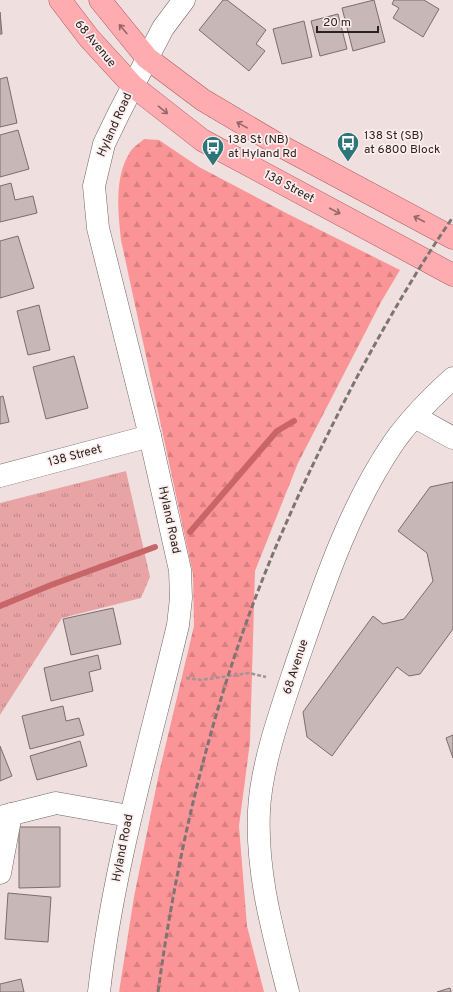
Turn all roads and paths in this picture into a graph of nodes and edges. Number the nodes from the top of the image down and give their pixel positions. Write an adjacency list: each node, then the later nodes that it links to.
1 (60, 0): 5 (main road, 68 Avenue)
2 (100, 0): 4 (main road, one-way to 2)
3 (184, 0): 4 (street, Hyland Road)
4 (147, 58): 5 (street, Hyland Road); 6 (main road, one-way to 4)
5 (133, 86): 7 (main road, 138 Street, one-way to 7); 10 (street, Hyland Road)
6 (453, 238)
7 (453, 275)
8 (453, 378): 9 (street, 68 Avenue)
9 (415, 416): 11 (street); 19 (street, 68 Avenue)
10 (150, 436): 12 (street, 138 Street); 16 (street, Hyland Road)
11 (453, 438)
12 (0, 476)
13 (179, 676): 14 (path)
14 (266, 677)
15 (6, 815): 16 (street); 17 (street)
16 (129, 816): 18 (street, Hyland Road)
17 (0, 873)
18 (99, 992)
19 (288, 992)

